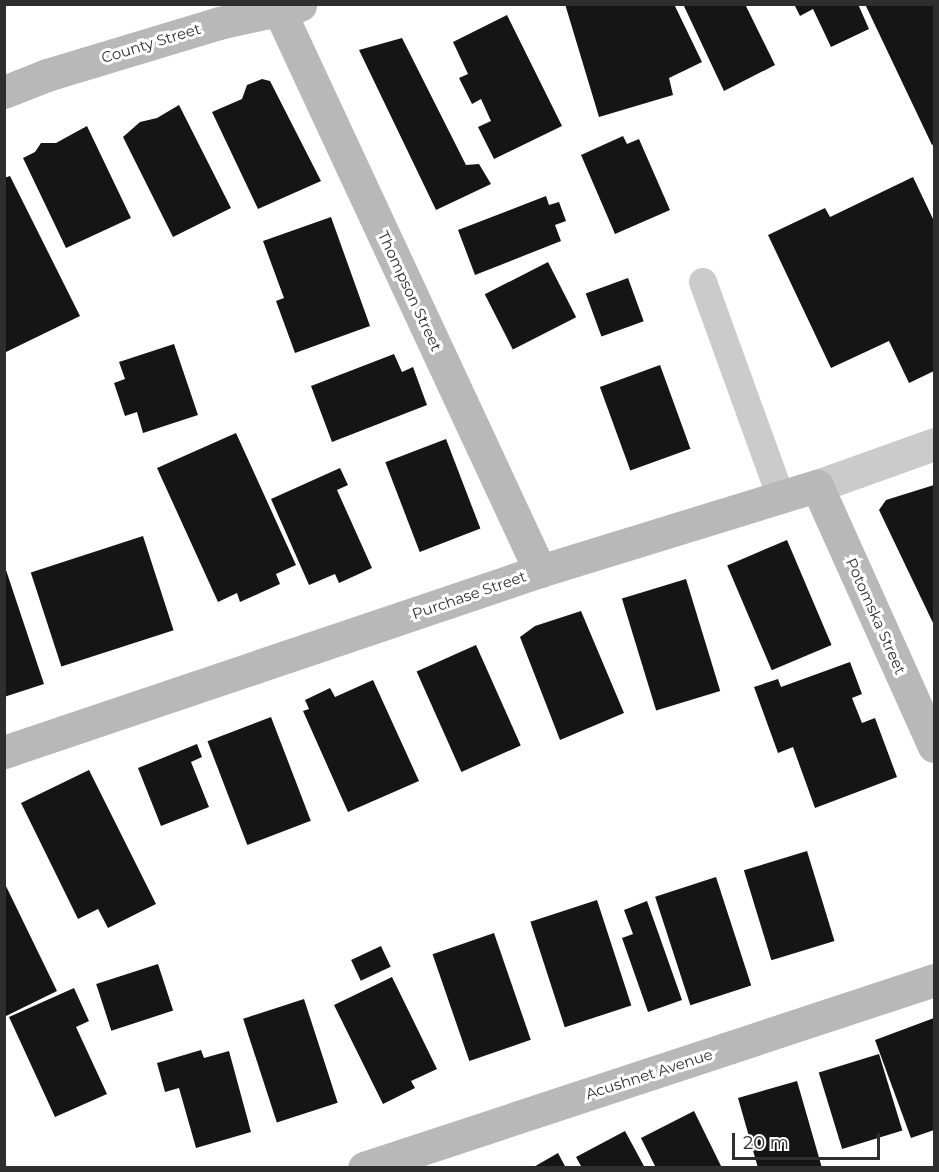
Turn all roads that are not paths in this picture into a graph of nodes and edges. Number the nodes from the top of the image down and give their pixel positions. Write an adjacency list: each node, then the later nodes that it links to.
1 (286, 6): 2 (street, County Street); 7 (street, Thompson Street)
2 (4, 92)
3 (703, 282): 6 (lane)
4 (934, 444): 5 (street, Purchase Street)
5 (817, 486): 6 (street, Purchase Street); 8 (street, Potomska Street)
6 (781, 497): 7 (street, Purchase Street)
7 (540, 571): 9 (street, Purchase Street)
8 (934, 746)
9 (4, 752)
10 (934, 980): 11 (street, Acushnet Avenue)
11 (364, 1167)

